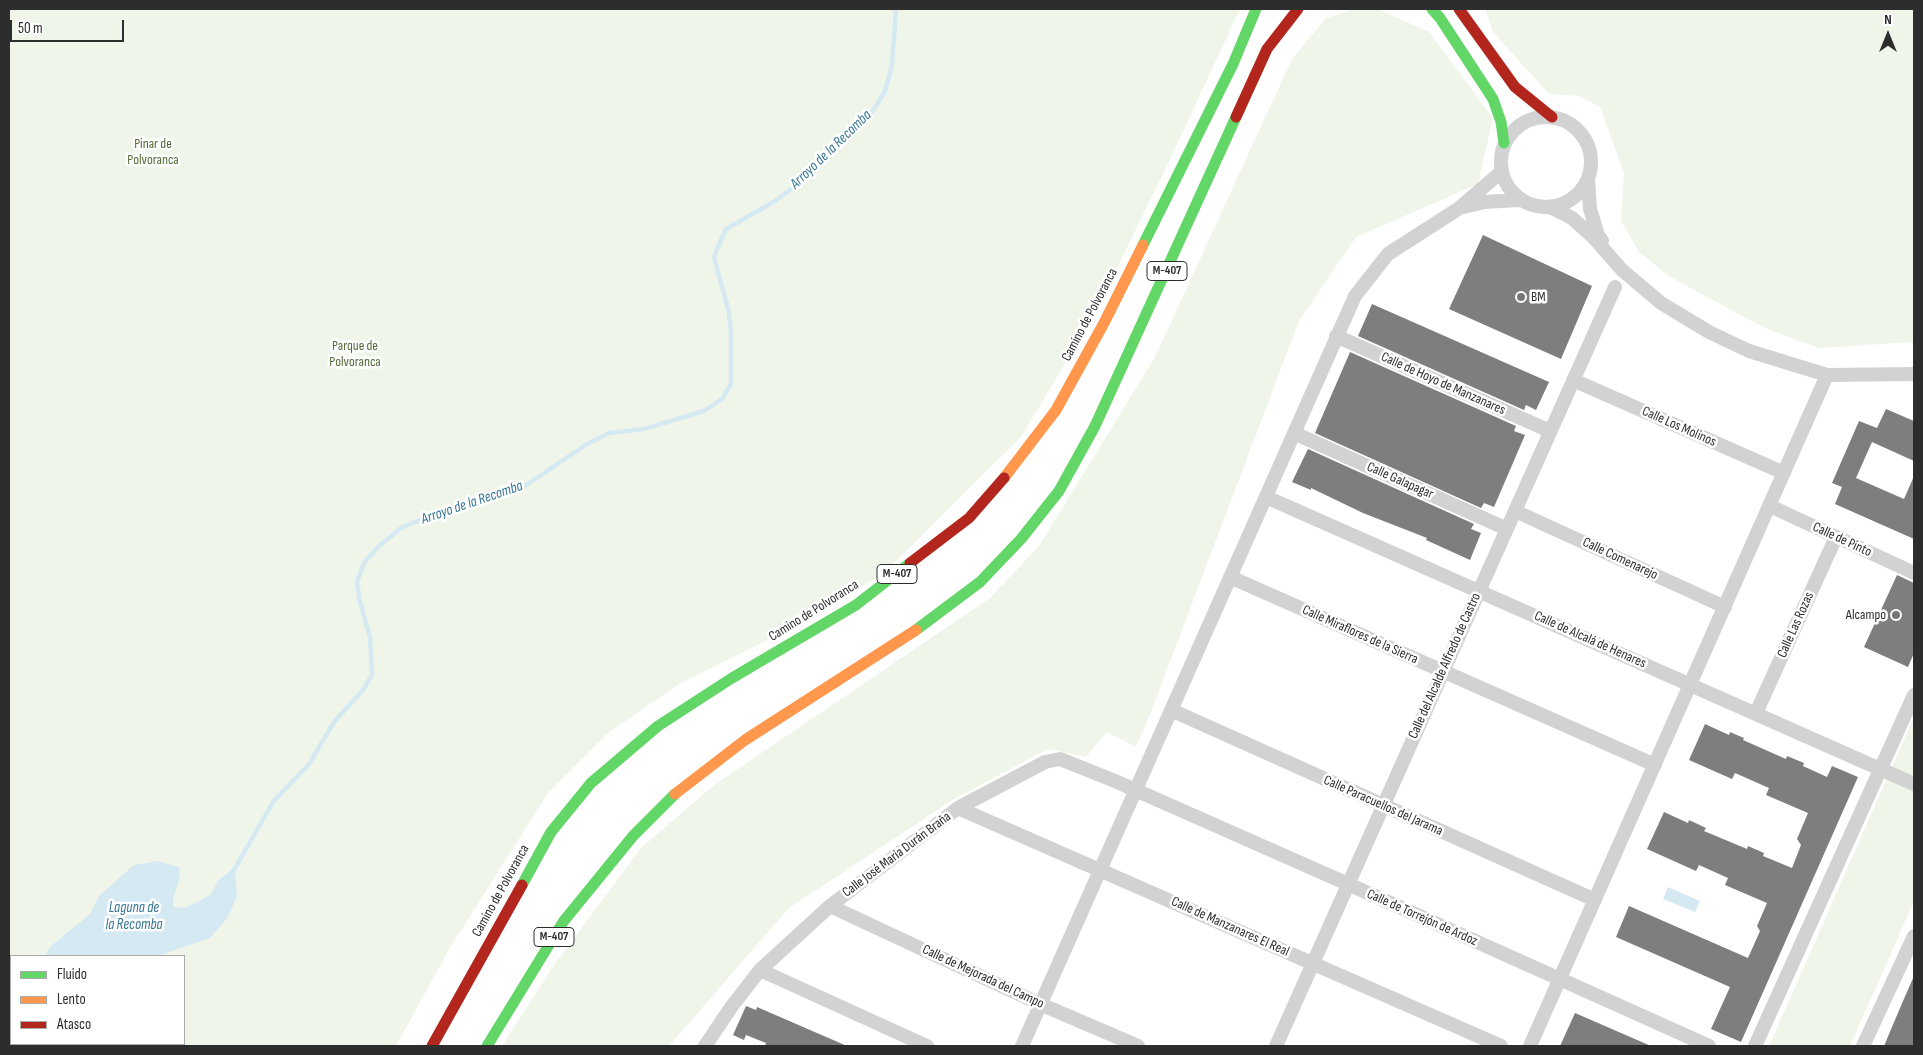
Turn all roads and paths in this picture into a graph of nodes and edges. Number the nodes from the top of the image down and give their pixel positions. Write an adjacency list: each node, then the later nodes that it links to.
1 (1256, 9): 43 (highway, Camino de Polvoranca / M-407)
2 (1298, 9): 56 (highway, M-407)
3 (1432, 9): 8 (highway)
4 (1459, 9): 6 (highway)
5 (1467, 9): 6 (highway)
6 (1485, 47): 7 (highway)
7 (1552, 117): 8 (street); 10 (street)
8 (1504, 143): 9 (street)
9 (1501, 172): 11 (street); 12 (street)
10 (1588, 179): 13 (street); 14 (street)
11 (1520, 200): 12 (street); 13 (street)
12 (1458, 208): 16 (street)
13 (1552, 208): 14 (street)
14 (1614, 261): 18 (street)
15 (1615, 287): 19 (street, Calle del Alcalde Alfredo de Castro)
16 (1336, 336): 20 (street, Calle de Hoyo de Manzanares); 21 (street)
17 (1914, 374): 18 (street)
18 (1827, 375): 22 (street)
19 (1573, 380): 20 (street, Calle del Alcalde Alfredo de Castro); 22 (street, Calle Los Molinos)
20 (1550, 431): 25 (street, Calle del Alcalde Alfredo de Castro)
21 (1294, 433): 23 (street); 26 (street, Calle Galapagar)
22 (1784, 473): 24 (street)
23 (1266, 497): 29 (street); 30 (street, Calle de Alcalá de Henares)
24 (1770, 506): 27 (street, Calle de Pinto); 31 (street)
25 (1515, 511): 26 (street, Calle del Alcalde Alfredo de Castro); 31 (street, Calle Comenarejo)
26 (1507, 529): 30 (street, Calle del Alcalde Alfredo de Castro)
27 (1836, 537): 28 (street, Calle de Pinto); 36 (street, Calle Las Rozas)
28 (1914, 573)
29 (1230, 577): 32 (street, Calle Miraflores de la Sierra); 35 (street)
30 (1479, 590): 32 (street, Calle del Alcalde Alfredo de Castro); 33 (street, Calle de Alcalá de Henares)
31 (1725, 607): 33 (street)
32 (1443, 672): 37 (street, Calle Miraflores de la Sierra); 41 (street, Calle del Alcalde Alfredo de Castro)
33 (1691, 685): 36 (street, Calle de Alcalá de Henares); 37 (street)
34 (1914, 695): 38 (street)
35 (1171, 710): 40 (street); 41 (street, Calle Paracuellos del Jarama)
36 (1756, 713): 38 (street, Calle de Alcalá de Henares)
37 (1655, 766): 47 (street)
38 (1880, 768): 39 (street, Calle de Alcalá de Henares); 65 (street)
39 (1914, 784)
40 (1135, 790): 42 (street, Calle José María Durán Braña); 45 (street); 46 (street, Calle de Torrejón de Ardoz)
41 (1383, 806): 46 (street, Calle del Alcalde Alfredo de Castro); 47 (street, Calle Paracuellos del Jarama)
42 (958, 808): 45 (street, Calle de Manzanares El Real); 48 (street, Calle José María Durán Braña)
43 (551, 832): 44 (highway, M-407); 55 (highway, Camino de Polvoranca / M-407)
44 (520, 864)
45 (1100, 870): 50 (street, Calle de Manzanares El Real); 53 (street)
46 (1348, 884): 50 (street, Calle del Alcalde Alfredo de Castro); 52 (street, Calle de Torrejón de Ardoz)
47 (1595, 900): 52 (street)
48 (830, 906): 51 (street, Calle José María Durán Braña); 53 (street, Calle de Mejorada del Campo)
49 (1914, 936): 66 (street)
50 (1313, 964): 61 (street, Calle del Alcalde Alfredo de Castro); 62 (street, Calle de Manzanares El Real)
51 (760, 970): 57 (street, Calle José María Durán Braña); 58 (street)
52 (1560, 980): 63 (street); 64 (street, Calle de Torrejón de Ardoz)
53 (1040, 1004): 59 (street); 60 (street, Calle de Mejorada del Campo)
54 (434, 1018): 55 (highway, M-407)
55 (427, 1044)
56 (487, 1046)
57 (707, 1046)
58 (927, 1046)
59 (1022, 1046)
60 (1138, 1046)
61 (1276, 1046)
62 (1502, 1046)
63 (1530, 1046)
64 (1709, 1046)
65 (1755, 1046)
66 (1863, 1046)

